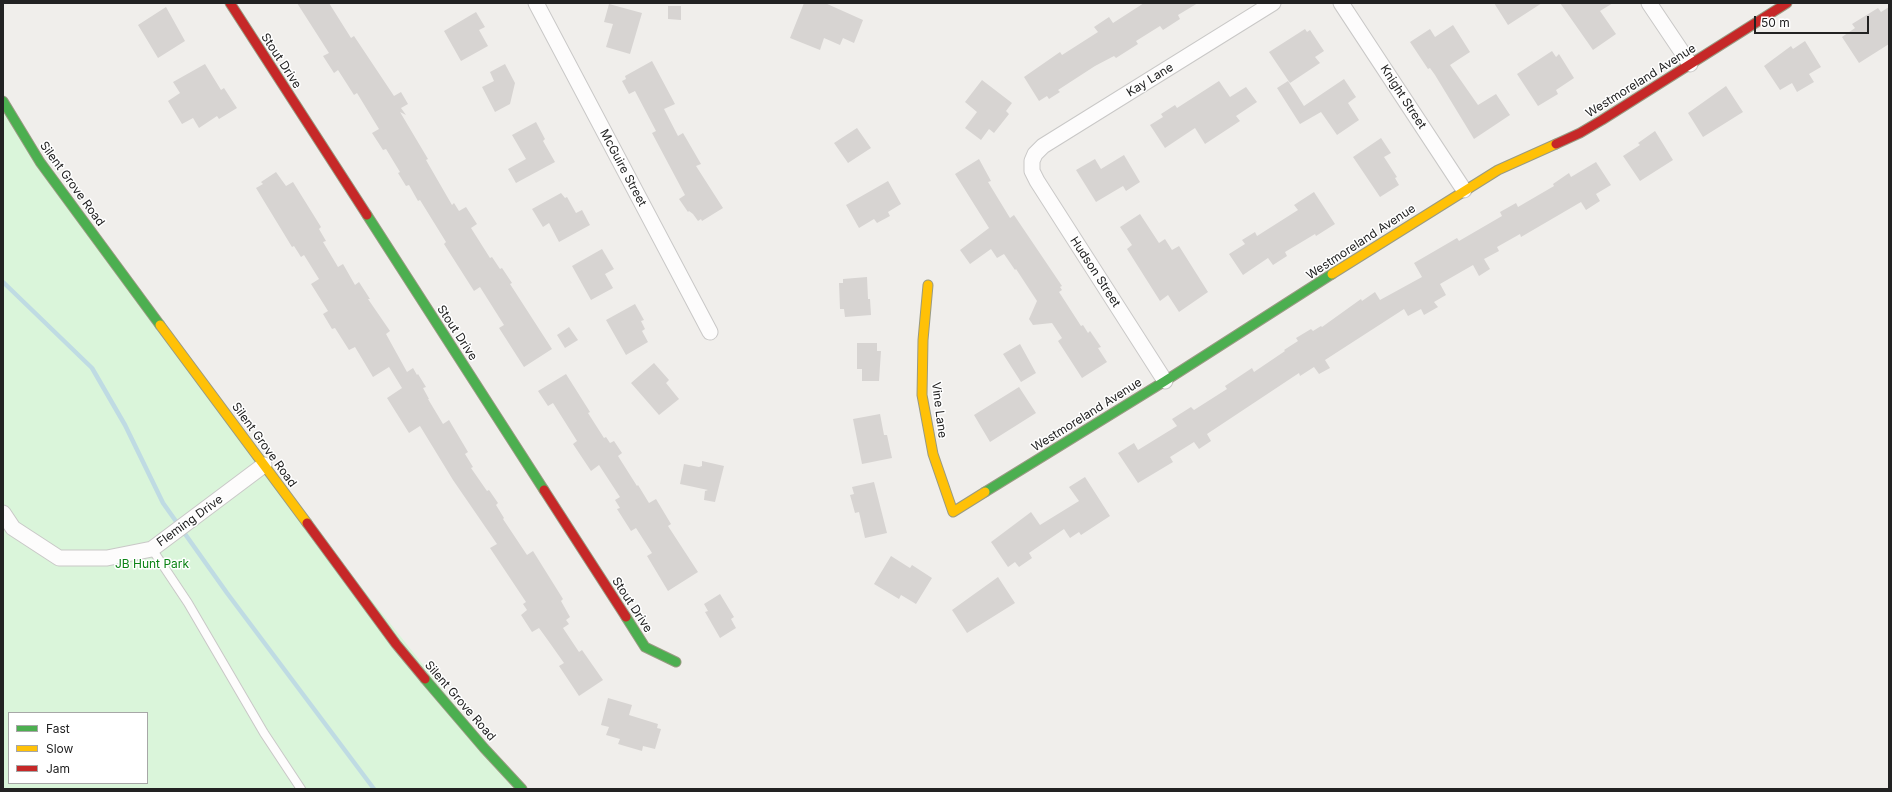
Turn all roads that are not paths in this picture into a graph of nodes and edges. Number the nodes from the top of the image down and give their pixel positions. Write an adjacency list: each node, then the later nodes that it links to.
1 (230, 3): 18 (street, Stout Drive)
2 (536, 3): 12 (street, McGuire Street)
3 (1273, 3): 9 (street, Kay Lane)
4 (1341, 3): 10 (street, Knight Street)
5 (1649, 3): 7 (street)
6 (1787, 3): 7 (street, Westmoreland Avenue)
7 (1690, 64): 10 (street, Westmoreland Avenue)
8 (3, 101): 14 (street, Silent Grove Road)
9 (1032, 161): 13 (street, Hudson Street)
10 (1464, 190): 13 (street, Westmoreland Avenue)
11 (928, 285): 15 (street, Vine Lane)
12 (710, 332)
13 (1165, 381): 15 (street, Westmoreland Avenue)
14 (264, 465): 17 (street, Fleming Drive); 20 (street, Silent Grove Road)
15 (953, 512)
16 (3, 513): 17 (street, Fleming Drive)
17 (152, 549): 19 (lane)
18 (676, 662)
19 (301, 789)
20 (522, 789)

